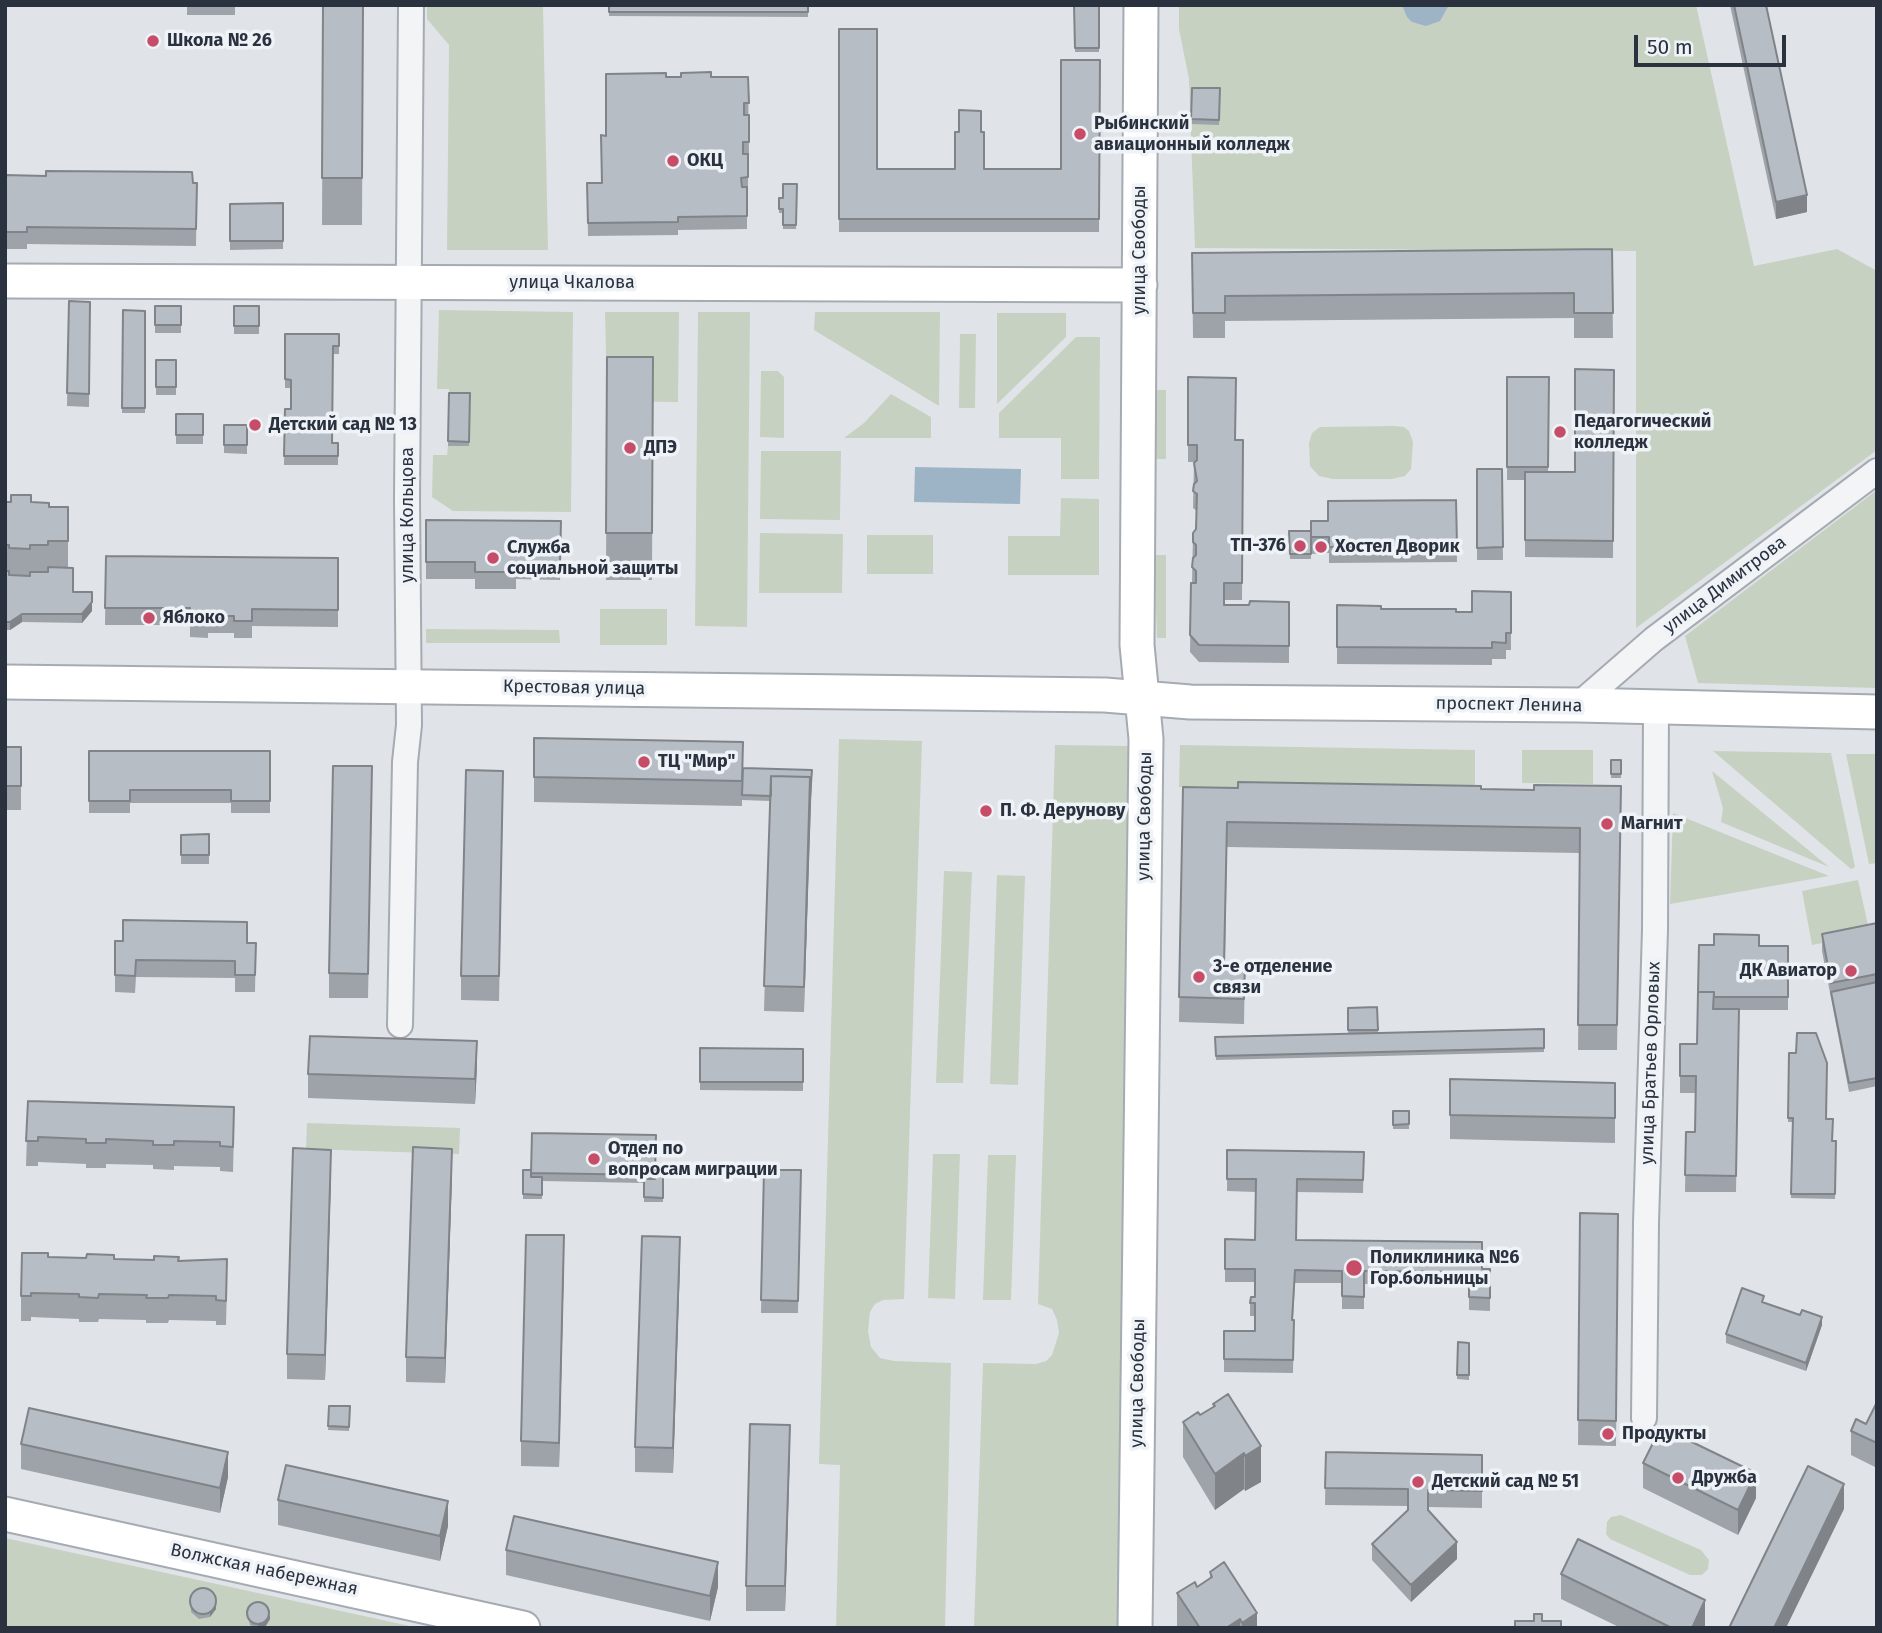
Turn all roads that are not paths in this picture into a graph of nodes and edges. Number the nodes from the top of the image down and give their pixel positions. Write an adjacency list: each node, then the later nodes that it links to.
1 (411, 5): 4 (street, улица Кольцова)
2 (1140, 5): 5 (street, улица Свободы)
3 (5, 281): 4 (street, улица Чкалова)
4 (409, 282): 5 (street, улица Чкалова); 8 (street, улица Кольцова)
5 (1140, 285): 9 (street, улица Свободы)
6 (1877, 471): 10 (street, улица Димитрова)
7 (5, 682): 8 (street, Крестовая улица)
8 (409, 686): 9 (street, Крестовая улица); 13 (street, улица Кольцова)
9 (1142, 698): 10 (street, проспект Ленина); 17 (street, улица Свободы)
10 (1578, 705): 11 (street, проспект Ленина)
11 (1656, 707): 12 (street, проспект Ленина); 14 (street, улица Братьев Орловых)
12 (1877, 712)
13 (400, 1025)
14 (1644, 1418)
15 (5, 1514): 16 (street, Волжская набережная)
16 (523, 1628)
17 (1135, 1628)

